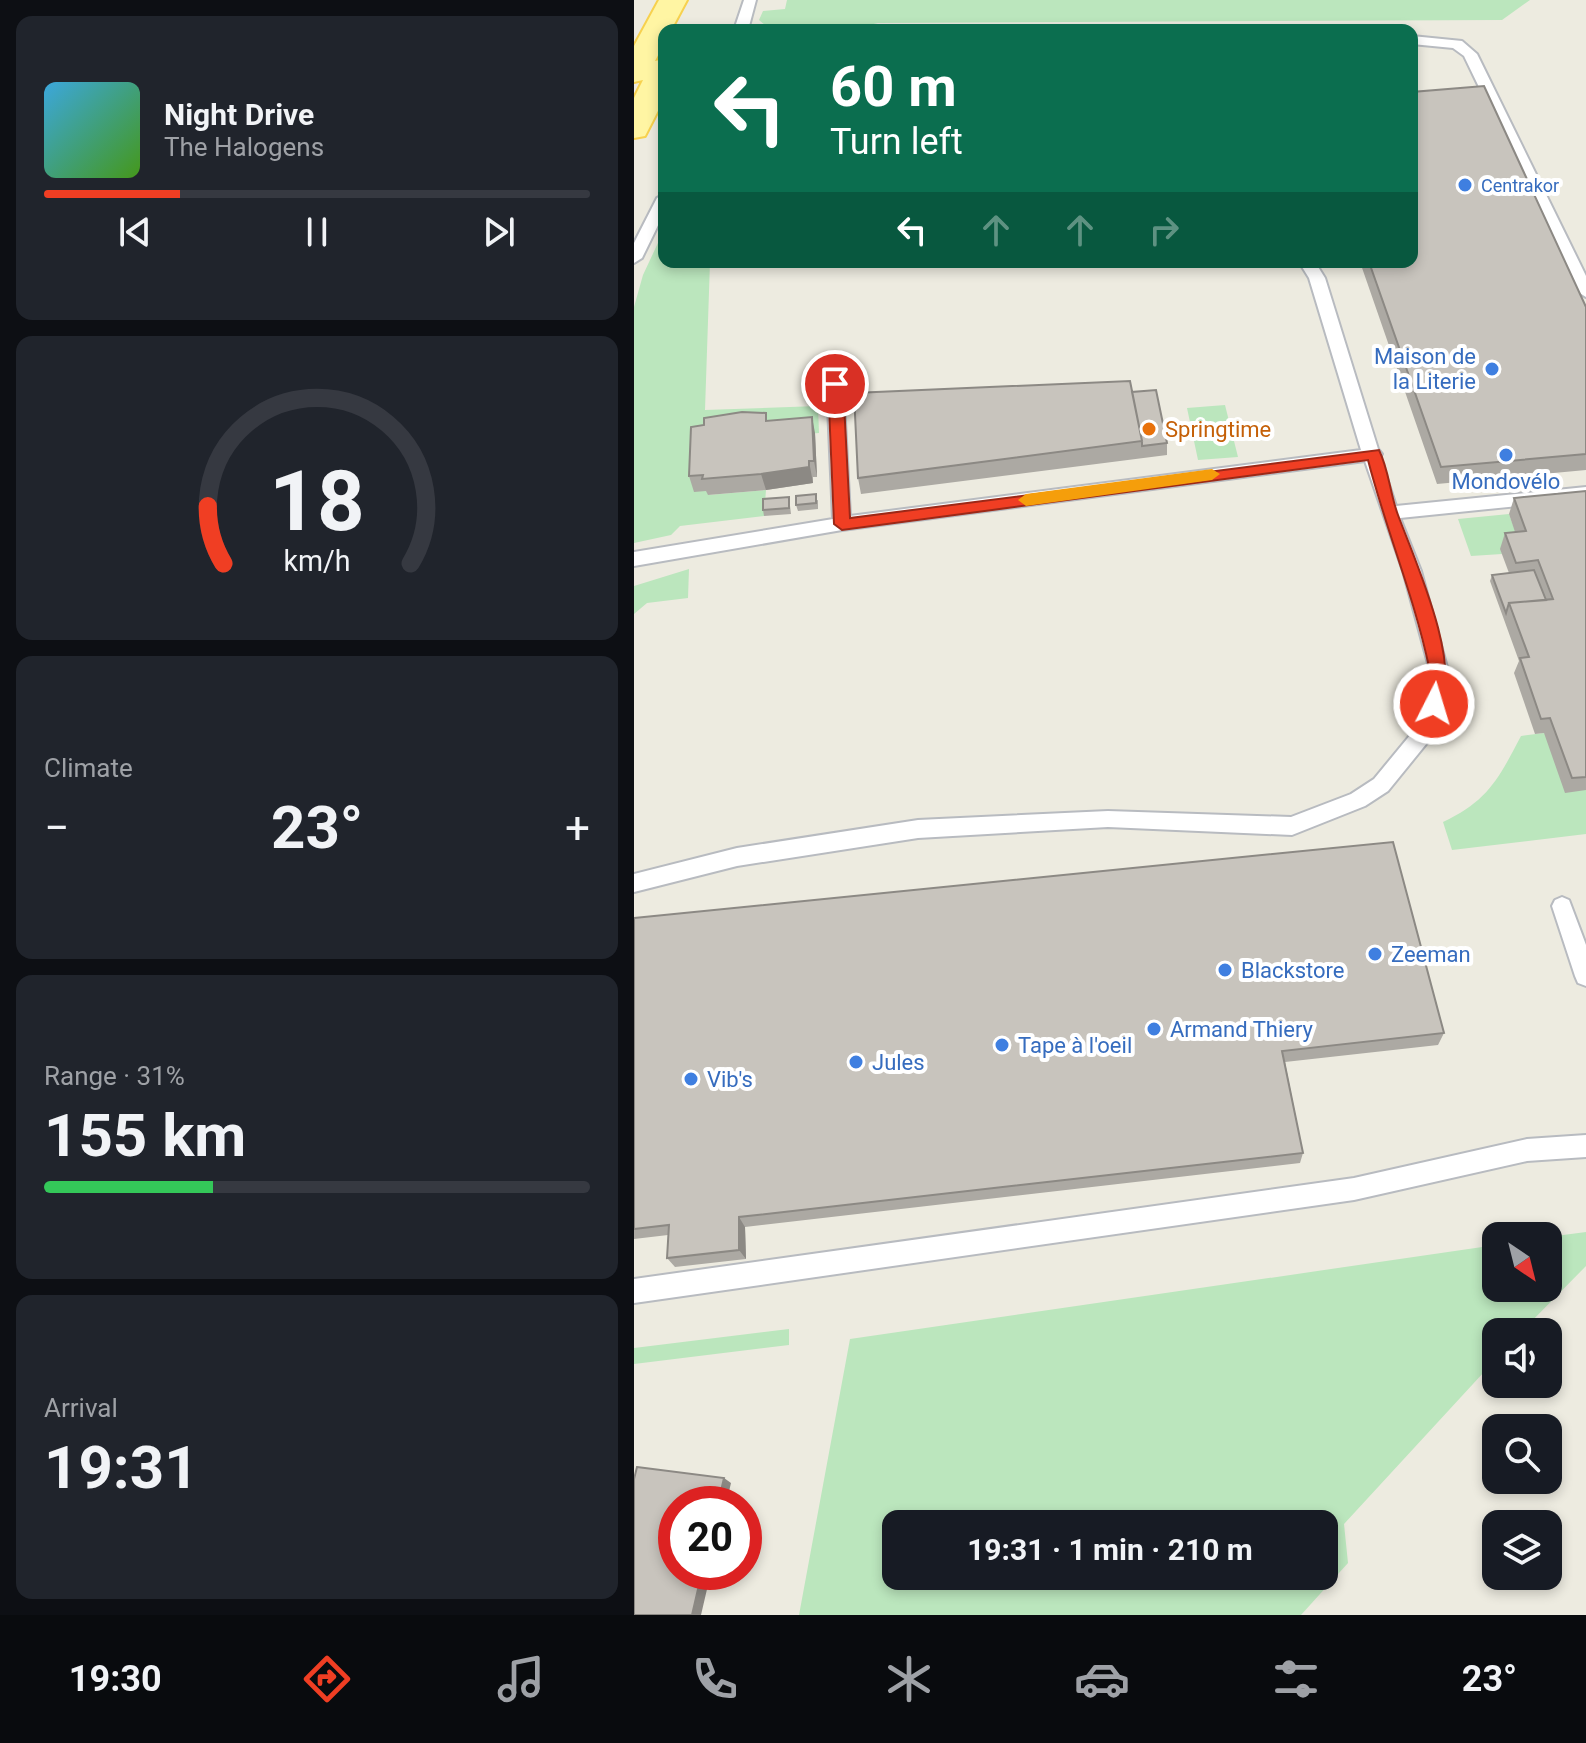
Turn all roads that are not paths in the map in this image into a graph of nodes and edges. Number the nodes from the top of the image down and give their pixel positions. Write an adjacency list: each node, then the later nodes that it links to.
1 (673, 0): 4 (main road)
2 (698, 0): 5 (main road)
3 (750, 0): 6 (lane)
4 (660, 24)
5 (686, 24)
6 (743, 24)
7 (658, 28): 9 (main road)
8 (1418, 41): 15 (lane)
9 (634, 73)
10 (658, 80): 11 (main road)
11 (634, 129)
12 (658, 210): 13 (lane)
13 (634, 258)
14 (1311, 268): 17 (lane)
15 (1586, 292)
16 (835, 384): 20 (lane)
17 (1374, 454): 19 (lane); 20 (lane)
18 (1586, 493): 19 (lane)
19 (1389, 513): 22 (lane)
20 (842, 524): 21 (lane)
21 (634, 559)
22 (634, 883)
23 (1562, 906): 24 (lane)
24 (1586, 976)
25 (1586, 1146): 26 (lane)
26 (634, 1291)

